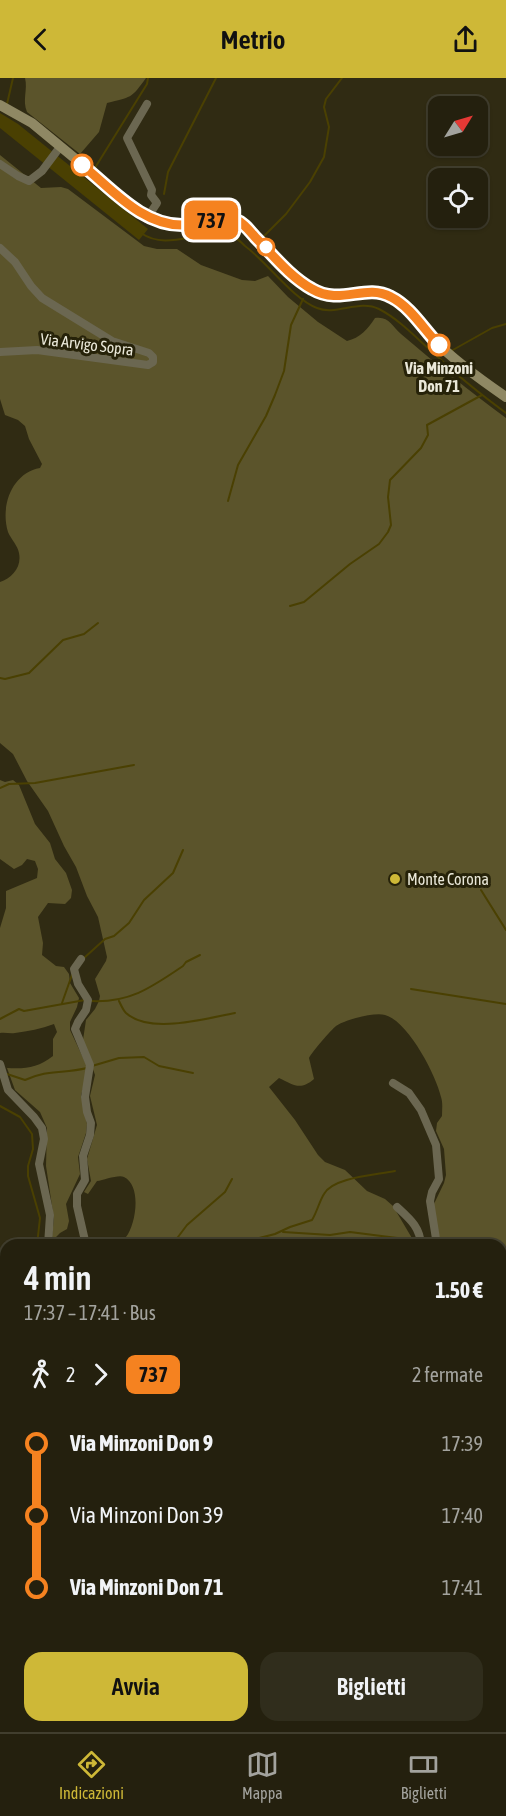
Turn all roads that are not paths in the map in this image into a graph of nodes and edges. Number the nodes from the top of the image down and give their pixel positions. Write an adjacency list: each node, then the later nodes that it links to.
1 (147, 104): 5 (street)
2 (0, 105): 3 (main road)
3 (59, 148): 4 (street); 5 (main road)
4 (0, 164)
5 (147, 218): 8 (main road)
6 (0, 248): 7 (street, Via Arvigo Sopra)
7 (0, 352)
8 (506, 397)
9 (81, 959): 14 (street)
10 (0, 1064): 13 (street)
11 (393, 1083): 16 (street)
12 (397, 1207): 15 (street)
13 (48, 1239)
14 (85, 1239)
15 (420, 1239)
16 (436, 1239)

